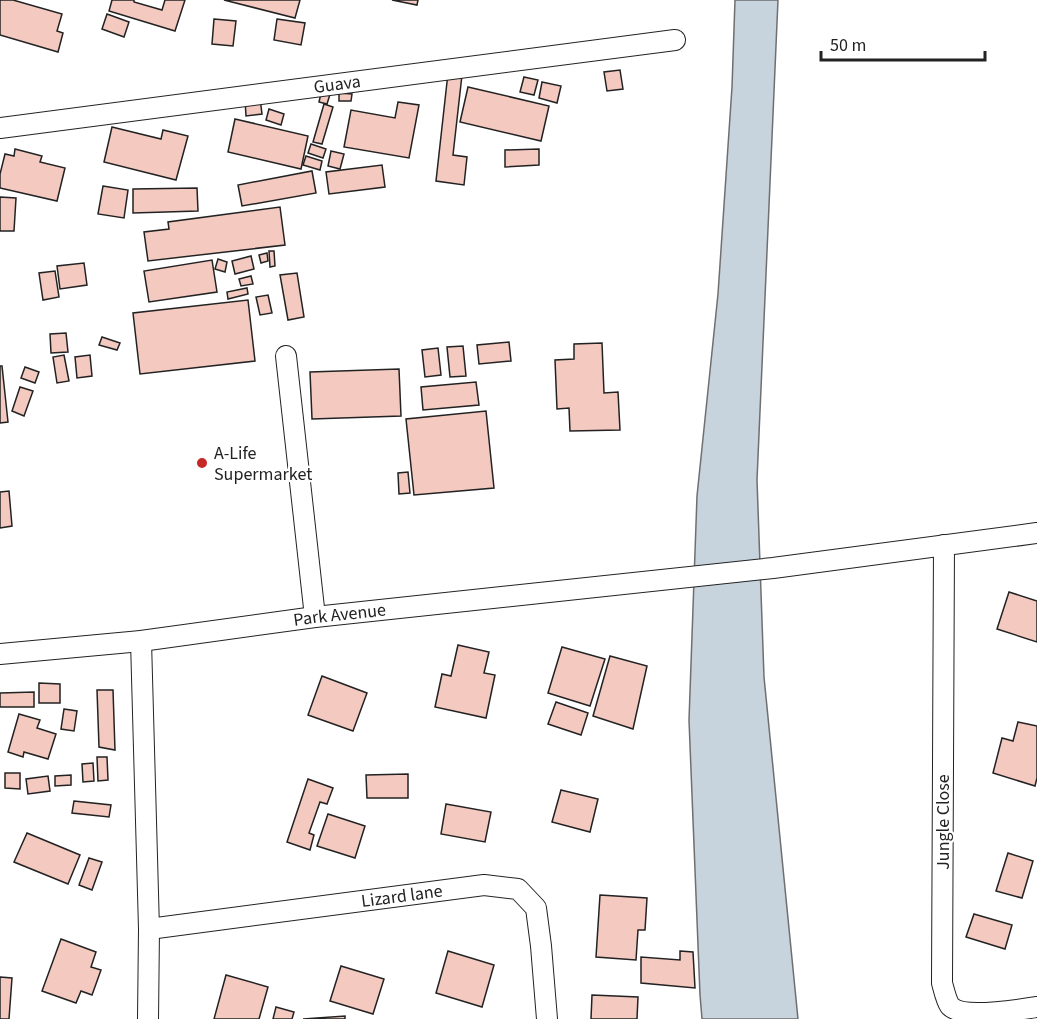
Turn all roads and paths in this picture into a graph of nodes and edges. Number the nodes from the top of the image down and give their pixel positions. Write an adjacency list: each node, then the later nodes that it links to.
1 (675, 40): 2 (street, Guava)
2 (0, 128)
3 (286, 356): 6 (street)
4 (1037, 533): 5 (street)
5 (944, 545): 6 (street, Park Avenue); 10 (street, Jungle Close)
6 (315, 617): 7 (street, Park Avenue)
7 (141, 641): 8 (street, Park Avenue); 9 (street)
8 (0, 654)
9 (149, 929): 11 (street); 12 (street, Lizard lane)
10 (1037, 1007)
11 (148, 1019)
12 (547, 1019)

